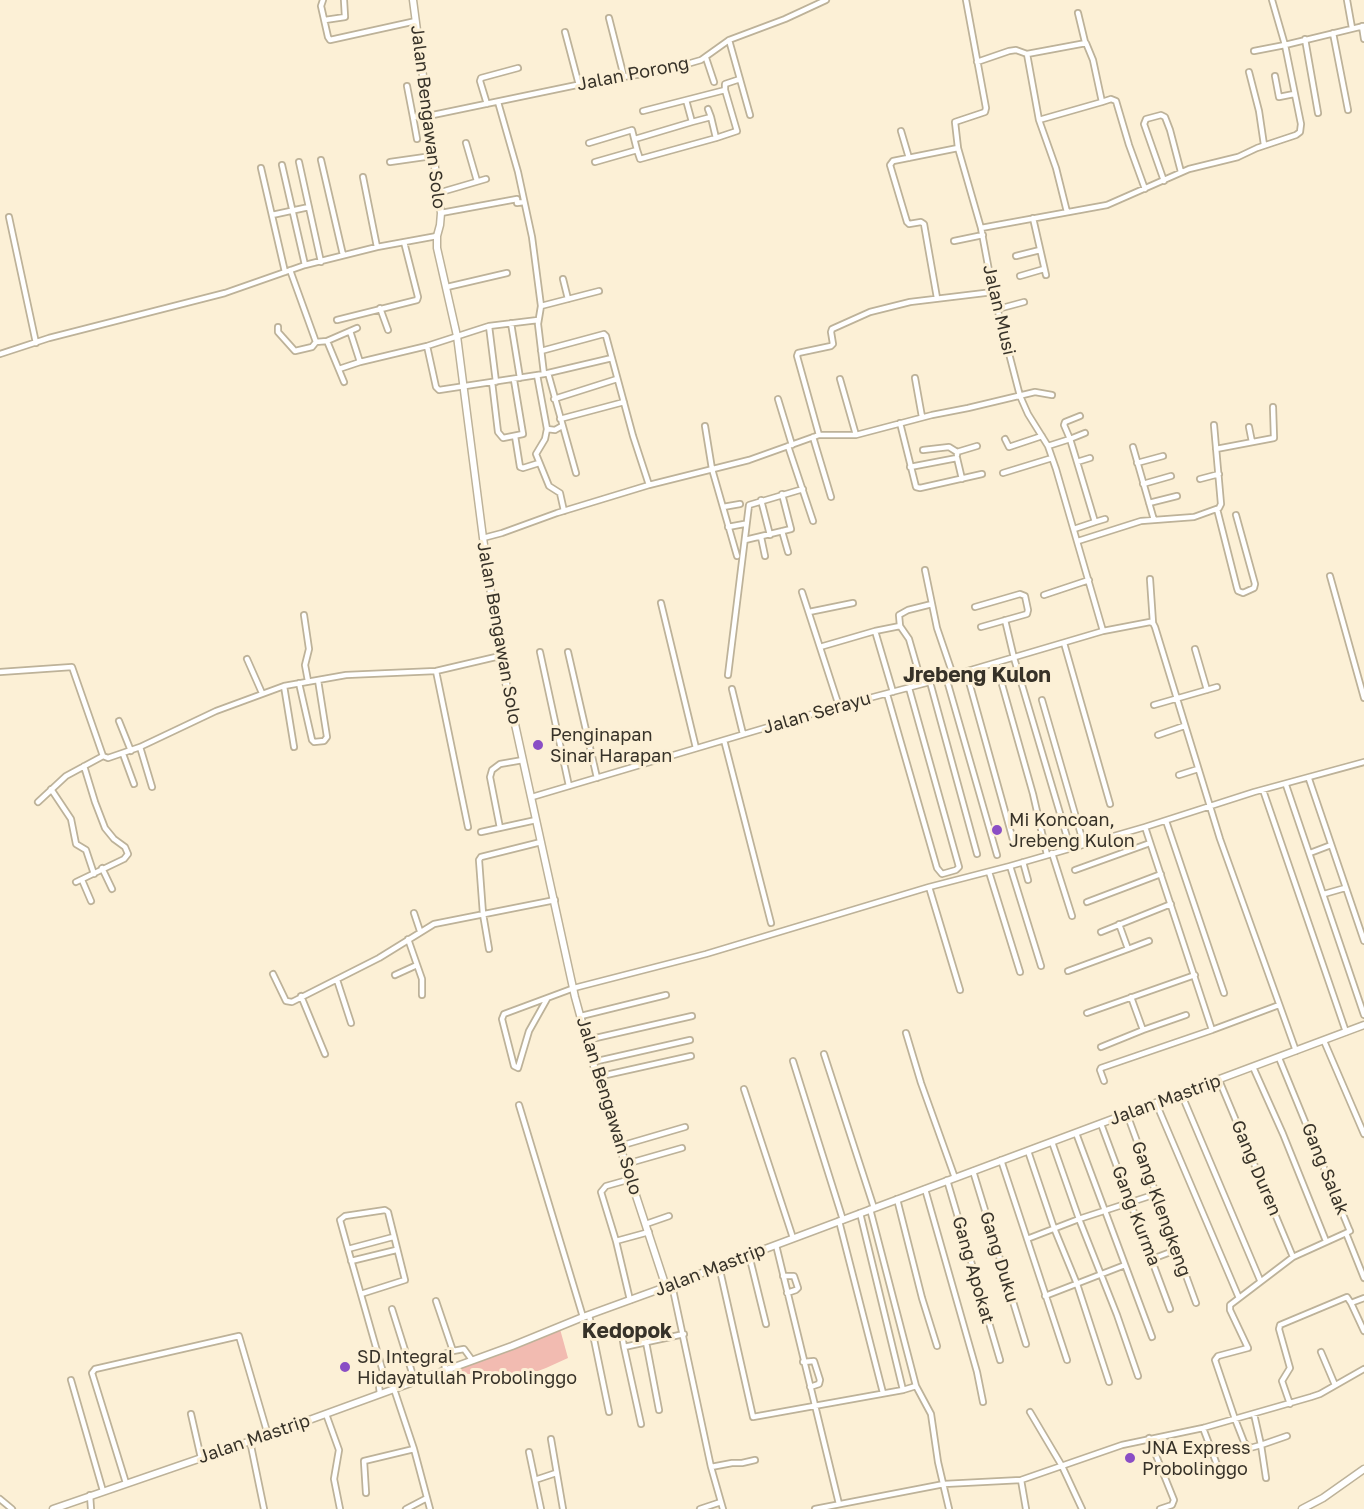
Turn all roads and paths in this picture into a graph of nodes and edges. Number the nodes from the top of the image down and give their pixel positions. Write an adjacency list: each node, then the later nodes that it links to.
1 (323, 0): 10 (street)
2 (344, 0): 10 (street)
3 (413, 0): 11 (main road, Jalan Bengawan Solo)
4 (826, 0): 18 (street, Jalan Porong)
5 (966, 0): 24 (street, Jalan Musi)
6 (1272, 0): 20 (street)
7 (1347, 0): 13 (street)
8 (1078, 13): 19 (street)
9 (609, 18): 28 (street)
10 (325, 21): 11 (street)
11 (416, 21): 44 (main road, Jalan Bengawan Solo)
12 (1363, 26): 13 (street); 17 (street)
13 (1352, 28): 15 (street)
14 (565, 32): 31 (street)
15 (1333, 33): 16 (street); 40 (street)
16 (1305, 39): 20 (street); 42 (street)
17 (1364, 39)
18 (729, 40): 23 (street, Jalan Porong); 29 (street)
19 (1085, 42): 22 (street); 37 (street)
20 (1285, 45): 21 (street); 34 (street)
21 (1254, 51)
22 (1027, 54): 24 (street); 47 (street)
23 (706, 58): 28 (street, Jalan Porong); 30 (street)
24 (977, 62): 56 (street, Jalan Musi)
25 (518, 68): 38 (street)
26 (1249, 72): 55 (street)
27 (1275, 76): 34 (street)
28 (624, 77): 31 (street, Jalan Porong)
29 (740, 79): 33 (street); 43 (street)
30 (714, 82)
31 (579, 85): 36 (street, Jalan Porong)
32 (407, 86): 45 (street)
33 (725, 90): 35 (street); 50 (street)
34 (1294, 94): 55 (street)
35 (686, 100): 41 (street); 48 (street)
36 (498, 102): 38 (street, Jalan Porong); 73 (street)
37 (1102, 102): 47 (street); 71 (street)
38 (487, 104): 44 (street, Jalan Porong)
39 (708, 109): 46 (street)
40 (1348, 110)
41 (644, 111)
42 (1318, 113)
43 (750, 115)
44 (428, 116): 45 (street, Jalan Porong); 58 (main road, Jalan Bengawan Solo)
45 (413, 117): 51 (street)
46 (711, 117): 48 (street); 50 (street)
47 (1039, 120): 76 (street)
48 (692, 122): 52 (street)
49 (901, 131): 59 (street)
50 (716, 138): 57 (street)
51 (417, 139)
52 (635, 139): 54 (street); 57 (street)
53 (466, 143): 69 (street)
54 (589, 143)
55 (1264, 145): 66 (street)
56 (958, 148): 59 (street); 81 (street, Jalan Musi)
57 (637, 150): 63 (street)
58 (432, 156): 62 (street); 72 (main road, Jalan Bengawan Solo)
59 (909, 159): 99 (street)
60 (321, 160): 88 (street)
61 (299, 162): 74 (street)
62 (390, 162)
63 (595, 162)
64 (282, 165): 75 (street)
65 (261, 168): 78 (street)
66 (1181, 172): 70 (street); 70 (street)
67 (363, 177): 86 (street)
68 (486, 179): 69 (street)
69 (477, 181): 72 (street)
70 (1164, 181): 71 (street)
71 (1145, 189): 76 (street)
72 (438, 193): 77 (main road, Jalan Bengawan Solo)
73 (524, 202): 77 (street); 102 (street)
74 (309, 207): 75 (street); 90 (street)
75 (292, 211): 78 (street); 91 (street)
76 (1067, 212): 80 (street)
77 (441, 213): 83 (main road, Jalan Bengawan Solo)
78 (272, 215): 92 (street)
79 (9, 217): 116 (street)
80 (1034, 218): 81 (street); 87 (street)
81 (981, 228): 82 (street, Jalan Musi)
82 (983, 235): 84 (street); 98 (street, Jalan Musi)
83 (437, 236): 85 (street); 96 (main road, Jalan Bengawan Solo)
84 (954, 241)
85 (404, 242): 86 (street); 103 (street)
86 (377, 247): 88 (street)
87 (1040, 250): 89 (street); 94 (street)
88 (343, 255): 90 (street)
89 (1016, 256)
90 (321, 262): 91 (street)
91 (304, 266): 92 (street)
92 (287, 271): 115 (street); 116 (street)
93 (507, 273): 96 (street)
94 (1020, 276)
95 (563, 279): 100 (street)
96 (447, 287): 113 (main road, Jalan Bengawan Solo)
97 (599, 291): 100 (street)
98 (993, 292): 99 (street); 104 (street, Jalan Musi)
99 (937, 298): 148 (street)
100 (568, 299): 102 (street)
101 (1024, 302): 104 (street)
102 (541, 306): 106 (street)
103 (380, 308): 105 (street); 111 (street)
104 (998, 309): 133 (street, Jalan Musi)
105 (337, 320)
106 (538, 320): 107 (street); 118 (street)
107 (511, 323): 108 (street); 126 (street)
108 (489, 326): 113 (street); 130 (street)
109 (278, 327): 115 (street)
110 (357, 328): 112 (street)
111 (388, 330)
112 (350, 331): 114 (street); 121 (street)
113 (457, 336): 117 (street); 131 (main road, Jalan Bengawan Solo)
114 (327, 341): 115 (street); 122 (street)
115 (316, 342)
116 (36, 343): 119 (street)
117 (427, 346): 121 (street); 131 (street)
118 (542, 351): 120 (street); 123 (street)
119 (0, 354)
120 (612, 358): 123 (street); 127 (street)
121 (360, 362): 122 (street)
122 (339, 369): 129 (street)
123 (546, 374): 124 (street); 134 (street)
124 (537, 375): 126 (street); 146 (street)
125 (915, 378): 139 (street)
126 (517, 379): 130 (street); 150 (street)
127 (617, 379): 134 (street); 136 (street)
128 (840, 379): 149 (street)
129 (344, 382)
130 (494, 382): 131 (street); 150 (street)
131 (464, 387): 201 (main road, Jalan Bengawan Solo)
132 (1052, 395): 133 (street)
133 (1020, 396): 139 (street); 151 (street, Jalan Musi)
134 (554, 399): 140 (street)
135 (778, 399): 156 (street)
136 (624, 402): 140 (street); 179 (street)
137 (1273, 407): 155 (street)
138 (1080, 416): 154 (street)
139 (922, 417): 141 (street)
140 (560, 419): 143 (street)
141 (900, 423): 149 (street); 169 (street)
142 (1214, 425): 160 (street)
143 (562, 426): 146 (street); 171 (street)
144 (705, 426): 170 (street)
145 (1249, 427): 155 (street)
146 (547, 429): 167 (street)
147 (1085, 433): 154 (street)
148 (819, 435): 149 (street); 152 (street)
149 (856, 435)
150 (515, 436): 167 (street)
151 (1042, 436): 153 (street); 158 (street, Jalan Musi)
152 (813, 437): 156 (street); 183 (street)
153 (1005, 439)
154 (1070, 439): 158 (street); 166 (street)
155 (1252, 442): 160 (street)
156 (790, 445): 170 (street); 180 (street)
157 (977, 446): 162 (street)
158 (1048, 446): 164 (street, Jalan Musi)
159 (1133, 447): 168 (street)
160 (1216, 449): 174 (street)
161 (923, 450): 162 (street)
162 (957, 455): 169 (street); 176 (street)
163 (1163, 456): 168 (street)
164 (1052, 458): 172 (street); 197 (street, Jalan Musi)
165 (1090, 458): 166 (street)
166 (1077, 462): 194 (street)
167 (539, 463): 189 (street)
168 (1137, 463): 178 (street)
169 (910, 467): 176 (street)
170 (712, 469): 179 (street); 187 (street)
171 (576, 473)
172 (1003, 473)
173 (982, 474): 176 (street)
174 (1219, 474): 177 (street); 188 (street)
175 (1171, 476): 178 (street)
176 (962, 479)
177 (1200, 479)
178 (1143, 484): 185 (street)
179 (649, 485): 189 (street)
180 (803, 489): 181 (street); 193 (street)
181 (782, 494): 184 (street); 198 (street)
182 (1177, 496): 185 (street)
183 (831, 497)
184 (761, 500): 199 (street); 202 (street)
185 (1149, 503): 192 (street)
186 (740, 504): 187 (street)
187 (723, 507): 196 (street)
188 (1217, 509): 190 (street); 192 (street)
189 (564, 511): 201 (street)
190 (1236, 515)
191 (1106, 519): 194 (street)
192 (1154, 520): 203 (street)
193 (813, 521)
194 (1095, 522): 197 (street)
195 (744, 524): 196 (street)
196 (728, 527): 205 (street)
197 (1074, 529): 203 (street, Jalan Musi)
198 (782, 531): 199 (street); 204 (street)
199 (770, 535): 200 (street)
200 (761, 537): 202 (street); 206 (street)
201 (483, 538): 230 (main road, Jalan Bengawan Solo)
202 (746, 540): 237 (street)
203 (1078, 541): 210 (street, Jalan Musi)
204 (788, 552)
205 (737, 556)
206 (765, 556)
207 (925, 570): 215 (street)
208 (1330, 576): 253 (street)
209 (1150, 579): 220 (street)
210 (1089, 580): 212 (street); 224 (street, Jalan Musi)
211 (802, 592): 217 (street)
212 (1044, 595)
213 (660, 603): 265 (street)
214 (853, 603): 217 (street)
215 (932, 604): 221 (street); 238 (street)
216 (975, 607): 219 (street)
217 (809, 612): 226 (street)
218 (304, 615): 241 (street)
219 (1005, 620): 222 (street); 231 (street)
220 (1153, 623): 224 (street, Jalan Serayu); 254 (street)
221 (900, 626): 223 (street); 244 (street)
222 (981, 627)
223 (875, 631): 226 (street); 250 (street)
224 (1103, 631): 225 (street, Jalan Serayu)
225 (1064, 644): 231 (street, Jalan Serayu); 284 (street)
226 (820, 647): 257 (street)
227 (1196, 649): 249 (street)
228 (540, 652): 278 (street)
229 (568, 652): 274 (street)
230 (500, 656): 234 (street); 269 (main road, Jalan Bengawan Solo)
231 (1014, 658): 233 (street, Jalan Serayu); 292 (street)
232 (247, 659): 251 (street)
233 (996, 663): 235 (street, Jalan Serayu); 298 (street)
234 (436, 671): 240 (street); 288 (street)
235 (966, 671): 238 (street, Jalan Serayu); 293 (street)
236 (0, 672): 268 (street)
237 (728, 675)
238 (953, 675): 239 (street, Jalan Serayu)
239 (946, 677): 242 (street, Jalan Serayu); 301 (street)
240 (318, 680): 241 (street); 243 (street)
241 (308, 681): 243 (street)
242 (930, 682): 244 (street, Jalan Serayu); 300 (street)
243 (300, 683): 245 (street)
244 (922, 684): 247 (street, Jalan Serayu)
245 (284, 686): 251 (street); 264 (street)
246 (1217, 687): 249 (street)
247 (909, 688): 250 (street, Jalan Serayu); 252 (street)
248 (732, 689): 260 (street)
249 (1208, 690): 254 (street)
250 (893, 692): 252 (street, Jalan Serayu)
251 (262, 693): 263 (street)
252 (887, 694): 257 (street, Jalan Serayu)
253 (1364, 698)
254 (1176, 699): 256 (street); 259 (street)
255 (1042, 700): 294 (street)
256 (1154, 705)
257 (838, 706): 260 (street, Jalan Serayu)
258 (119, 721): 266 (street)
259 (1184, 726): 261 (street); 272 (street)
260 (743, 734): 262 (street, Jalan Serayu)
261 (1158, 735)
262 (724, 740): 265 (street, Jalan Serayu); 321 (street)
263 (140, 747): 266 (street); 279 (street)
264 (294, 747)
265 (696, 748): 274 (street, Jalan Serayu)
266 (131, 751): 267 (street)
267 (123, 754): 268 (street); 276 (street)
268 (103, 756): 271 (street)
269 (523, 760): 282 (main road, Jalan Bengawan Solo); 290 (street)
270 (1364, 762): 275 (street)
271 (84, 765): 280 (street); 304 (street)
272 (1198, 769): 273 (street); 285 (street)
273 (1179, 775)
274 (597, 778): 278 (street, Jalan Serayu)
275 (1309, 779): 277 (street); 297 (street)
276 (134, 784)
277 (1286, 785): 281 (street); 299 (street)
278 (569, 786): 282 (street, Jalan Serayu)
279 (152, 787)
280 (51, 789): 283 (street); 307 (street)
281 (1263, 790): 285 (street); 356 (street)
282 (532, 797): 286 (main road, Jalan Bengawan Solo)
283 (38, 802)
284 (1110, 804)
285 (1208, 804): 287 (street); 346 (street)
286 (536, 820): 290 (street); 295 (main road, Jalan Bengawan Solo)
287 (1166, 820): 289 (street); 340 (street)
288 (468, 827)
289 (1145, 827): 294 (street); 296 (street)
290 (500, 828): 291 (street)
291 (481, 832)
292 (1067, 837)
293 (1013, 840)
294 (1083, 841): 298 (street)
295 (541, 842): 314 (main road, Jalan Bengawan Solo); 319 (street)
296 (1150, 843): 305 (street); 308 (street)
297 (1331, 846): 299 (street); 311 (street)
298 (1048, 852): 302 (street); 320 (street)
299 (1310, 853): 313 (street)
300 (977, 854)
301 (997, 855)
302 (1023, 862): 303 (street); 309 (street)
303 (1010, 866): 306 (street); 331 (street)
304 (102, 868): 307 (street); 312 (street)
305 (1075, 870)
306 (990, 872): 310 (street); 333 (street)
307 (94, 874): 315 (street)
308 (1161, 874): 316 (street); 317 (street)
309 (1028, 880)
310 (929, 887): 338 (street); 339 (street)
311 (1345, 888): 313 (street); 327 (street)
312 (112, 889)
313 (1324, 894): 349 (street)
314 (555, 900): 319 (street); 338 (main road, Jalan Bengawan Solo)
315 (91, 901)
316 (1087, 902)
317 (1171, 904): 322 (street); 336 (street)
318 (414, 913): 323 (street)
319 (483, 914): 323 (street); 328 (street)
320 (1072, 916)
321 (771, 923)
322 (1119, 924): 324 (street); 329 (street)
323 (420, 931): 325 (street)
324 (1101, 932)
325 (408, 939): 330 (street); 337 (street)
326 (1149, 941): 329 (street)
327 (1364, 941)
328 (489, 949)
329 (1128, 949): 332 (street)
330 (417, 965): 335 (street); 341 (street)
331 (1041, 966)
332 (1068, 971)
333 (1020, 972)
334 (273, 974): 343 (street)
335 (395, 975)
336 (1195, 975): 344 (street); 355 (street)
337 (337, 980): 343 (street); 352 (street)
338 (574, 988): 345 (street); 350 (main road, Jalan Bengawan Solo)
339 (960, 990)
340 (1224, 993)
341 (422, 995)
342 (666, 995): 350 (street)
343 (301, 996): 363 (street)
344 (1131, 998): 347 (street); 354 (street)
345 (547, 999): 345 (street)
346 (1279, 1005): 355 (street); 362 (street)
347 (1087, 1013)
348 (1186, 1015): 354 (street)
349 (1364, 1015)
350 (581, 1016): 358 (main road, Jalan Bengawan Solo)
351 (692, 1016): 358 (street)
352 (351, 1023)
353 (1364, 1025): 356 (main road, Jalan Mastrip)
354 (1143, 1030): 361 (street)
355 (1212, 1030): 372 (street)
356 (1346, 1032): 360 (main road, Jalan Mastrip)
357 (906, 1033): 389 (street)
358 (587, 1040): 368 (main road, Jalan Bengawan Solo)
359 (690, 1040): 368 (street)
360 (1324, 1041): 362 (main road, Jalan Mastrip); 381 (street)
361 (1101, 1047)
362 (1296, 1051): 366 (main road, Jalan Mastrip)
363 (325, 1054)
364 (824, 1054): 396 (street)
365 (691, 1056): 370 (street)
366 (1279, 1058): 369 (main road, Jalan Mastrip); 405 (street, Gang Salak)
367 (793, 1061): 401 (street)
368 (593, 1062): 370 (main road, Jalan Bengawan Solo)
369 (1253, 1067): 371 (main road, Jalan Mastrip); 410 (street)
370 (597, 1077): 383 (main road, Jalan Bengawan Solo)
371 (1220, 1080): 374 (main road, Jalan Mastrip); 416 (street, Gang Duren)
372 (1104, 1081)
373 (744, 1089): 407 (street)
374 (1181, 1093): 375 (main road, Jalan Mastrip); 424 (street)
375 (1156, 1103): 377 (main road, Jalan Mastrip); 430 (street)
376 (519, 1105): 438 (street)
377 (1127, 1114): 378 (main road, Jalan Mastrip); 393 (street, Gang Klengkeng)
378 (1101, 1124): 380 (main road, Jalan Mastrip); 395 (street, Gang Kurma)
379 (685, 1127): 383 (street)
380 (1076, 1133): 382 (main road, Jalan Mastrip); 397 (street)
381 (1364, 1134)
382 (1052, 1142): 385 (main road, Jalan Mastrip); 400 (street)
383 (620, 1146): 387 (main road, Jalan Bengawan Solo)
384 (682, 1148): 387 (street)
385 (1028, 1151): 386 (main road, Jalan Mastrip); 403 (street)
386 (1001, 1161): 388 (main road, Jalan Mastrip); 408 (street)
387 (626, 1164): 390 (main road, Jalan Bengawan Solo)
388 (973, 1171): 389 (main road, Jalan Mastrip); 445 (street, Gang Duku)
389 (955, 1178): 391 (main road, Jalan Mastrip)
390 (631, 1179): 402 (main road, Jalan Bengawan Solo); 409 (street)
391 (948, 1180): 392 (main road, Jalan Mastrip); 451 (street, Gang Apokat)
392 (925, 1189): 394 (main road, Jalan Mastrip); 468 (street)
393 (1155, 1194): 395 (street); 414 (street, Gang Klengkeng)
394 (897, 1199): 396 (main road, Jalan Mastrip); 446 (street)
395 (1129, 1202): 397 (street); 417 (street, Gang Kurma)
396 (872, 1208): 398 (main road, Jalan Mastrip); 462 (street)
397 (1104, 1211): 400 (street); 420 (street)
398 (860, 1213): 401 (main road, Jalan Mastrip); 465 (street)
399 (669, 1216): 402 (street)
400 (1079, 1219): 403 (street); 421 (street)
401 (841, 1220): 407 (main road, Jalan Mastrip); 466 (street)
402 (646, 1224): 404 (main road, Jalan Bengawan Solo)
403 (1054, 1228): 408 (street); 425 (street)
404 (649, 1232): 409 (street); 426 (main road, Jalan Bengawan Solo)
405 (1346, 1233): 410 (street); 423 (street, Gang Salak)
406 (393, 1237): 412 (street); 412 (street); 413 (street)
407 (793, 1238): 411 (main road, Jalan Mastrip)
408 (1027, 1239): 429 (street)
409 (616, 1241): 432 (street)
410 (1326, 1241): 416 (street)
411 (776, 1245): 415 (main road, Jalan Mastrip); 422 (street)
412 (348, 1249): 418 (street)
413 (396, 1250): 418 (street); 428 (street)
414 (1176, 1250): 417 (street); 435 (street, Gang Klengkeng)
415 (749, 1255): 419 (main road, Jalan Mastrip); 439 (street)
416 (1293, 1257): 424 (street)
417 (1152, 1259): 437 (street, Gang Kurma)
418 (351, 1261): 428 (street)
419 (719, 1266): 426 (main road, Jalan Mastrip); 470 (street)
420 (1125, 1266): 421 (street); 443 (street)
421 (1101, 1275): 425 (street); 456 (street)
422 (783, 1276): 427 (street); 427 (street)
423 (1364, 1278)
424 (1260, 1280): 430 (street)
425 (1077, 1284): 429 (street); 460 (street)
426 (670, 1286): 432 (main road, Jalan Mastrip); 441 (street)
427 (787, 1293): 453 (street)
428 (361, 1294): 457 (street)
429 (1045, 1296): 452 (street)
430 (1239, 1298): 477 (street)
431 (1364, 1298): 434 (street)
432 (630, 1300): 438 (main road, Jalan Mastrip)
433 (436, 1301): 448 (street)
434 (1352, 1302): 440 (street); 469 (street)
435 (1196, 1304)
436 (392, 1309): 459 (street)
437 (1170, 1309)
438 (586, 1316): 450 (main road, Jalan Mastrip); 472 (street)
439 (766, 1324)
440 (1364, 1331)
441 (684, 1334): 444 (street); 491 (street)
442 (622, 1335): 447 (street)
443 (1152, 1337)
444 (646, 1342): 447 (street); 471 (street)
445 (1026, 1344)
446 (937, 1346)
447 (624, 1347): 478 (street)
448 (453, 1351): 450 (street); 455 (street)
449 (1321, 1352): 461 (street)
450 (472, 1360): 455 (main road, Jalan Mastrip)
451 (1000, 1360)
452 (1067, 1360)
453 (803, 1362): 463 (street); 463 (street)
454 (1364, 1369): 461 (street)
455 (445, 1370): 459 (main road, Jalan Mastrip)
456 (1138, 1377)
457 (385, 1379): 464 (street); 467 (street)
458 (71, 1380): 500 (street)
459 (415, 1382): 464 (main road, Jalan Mastrip)
460 (1109, 1382)
461 (1335, 1385): 469 (street)
462 (916, 1386): 465 (street); 499 (street)
463 (810, 1387): 470 (street)
464 (394, 1388): 467 (main road, Jalan Mastrip); 486 (street)
465 (903, 1390): 466 (street)
466 (883, 1393): 470 (street)
467 (380, 1394): 475 (main road, Jalan Mastrip)
468 (983, 1402)
469 (1290, 1404): 476 (street)
470 (815, 1406): 506 (street)
471 (660, 1410)
472 (609, 1412)
473 (1030, 1412): 490 (street)
474 (191, 1414): 488 (street)
475 (326, 1414): 480 (main road, Jalan Mastrip); 512 (street)
476 (1254, 1414): 477 (street); 485 (street)
477 (1235, 1419): 479 (street); 485 (street)
478 (641, 1424)
479 (1203, 1428): 482 (street); 493 (street)
480 (268, 1435): 484 (main road, Jalan Mastrip); 498 (street)
481 (1287, 1436): 485 (street)
482 (1149, 1438): 490 (street); 523 (street)
483 (551, 1439): 494 (street)
484 (250, 1441): 488 (main road, Jalan Mastrip); 511 (street)
485 (1261, 1445): 495 (street)
486 (414, 1449): 501 (street); 503 (street)
487 (529, 1452): 496 (street)
488 (201, 1458): 498 (main road, Jalan Mastrip)
489 (755, 1460): 491 (street)
490 (1062, 1466): 497 (street); 522 (street)
491 (711, 1467): 505 (street)
492 (1364, 1469): 524 (main road)
493 (1219, 1470)
494 (556, 1473): 496 (street); 516 (street)
495 (1266, 1478)
496 (535, 1480): 515 (street)
497 (1021, 1480): 499 (street); 521 (street)
498 (126, 1483): 500 (main road, Jalan Mastrip)
499 (944, 1484): 506 (street); 520 (street)
500 (103, 1491): 502 (main road, Jalan Mastrip)
501 (366, 1494)
502 (90, 1495): 507 (main road, Jalan Mastrip); 510 (street)
503 (427, 1497): 513 (street); 514 (street)
504 (0, 1499): 508 (street)
505 (721, 1502): 517 (street); 518 (street)
506 (839, 1504): 519 (street)
507 (65, 1507): 509 (main road, Jalan Mastrip)
508 (12, 1509)
509 (53, 1509)
510 (91, 1509)
511 (264, 1509)
512 (340, 1509)
513 (406, 1509)
514 (430, 1509)
515 (541, 1509)
516 (562, 1509)
517 (700, 1509)
518 (723, 1509)
519 (815, 1509)
520 (949, 1509)
521 (1026, 1509)
522 (1082, 1509)
523 (1160, 1509)
524 (1302, 1509)

